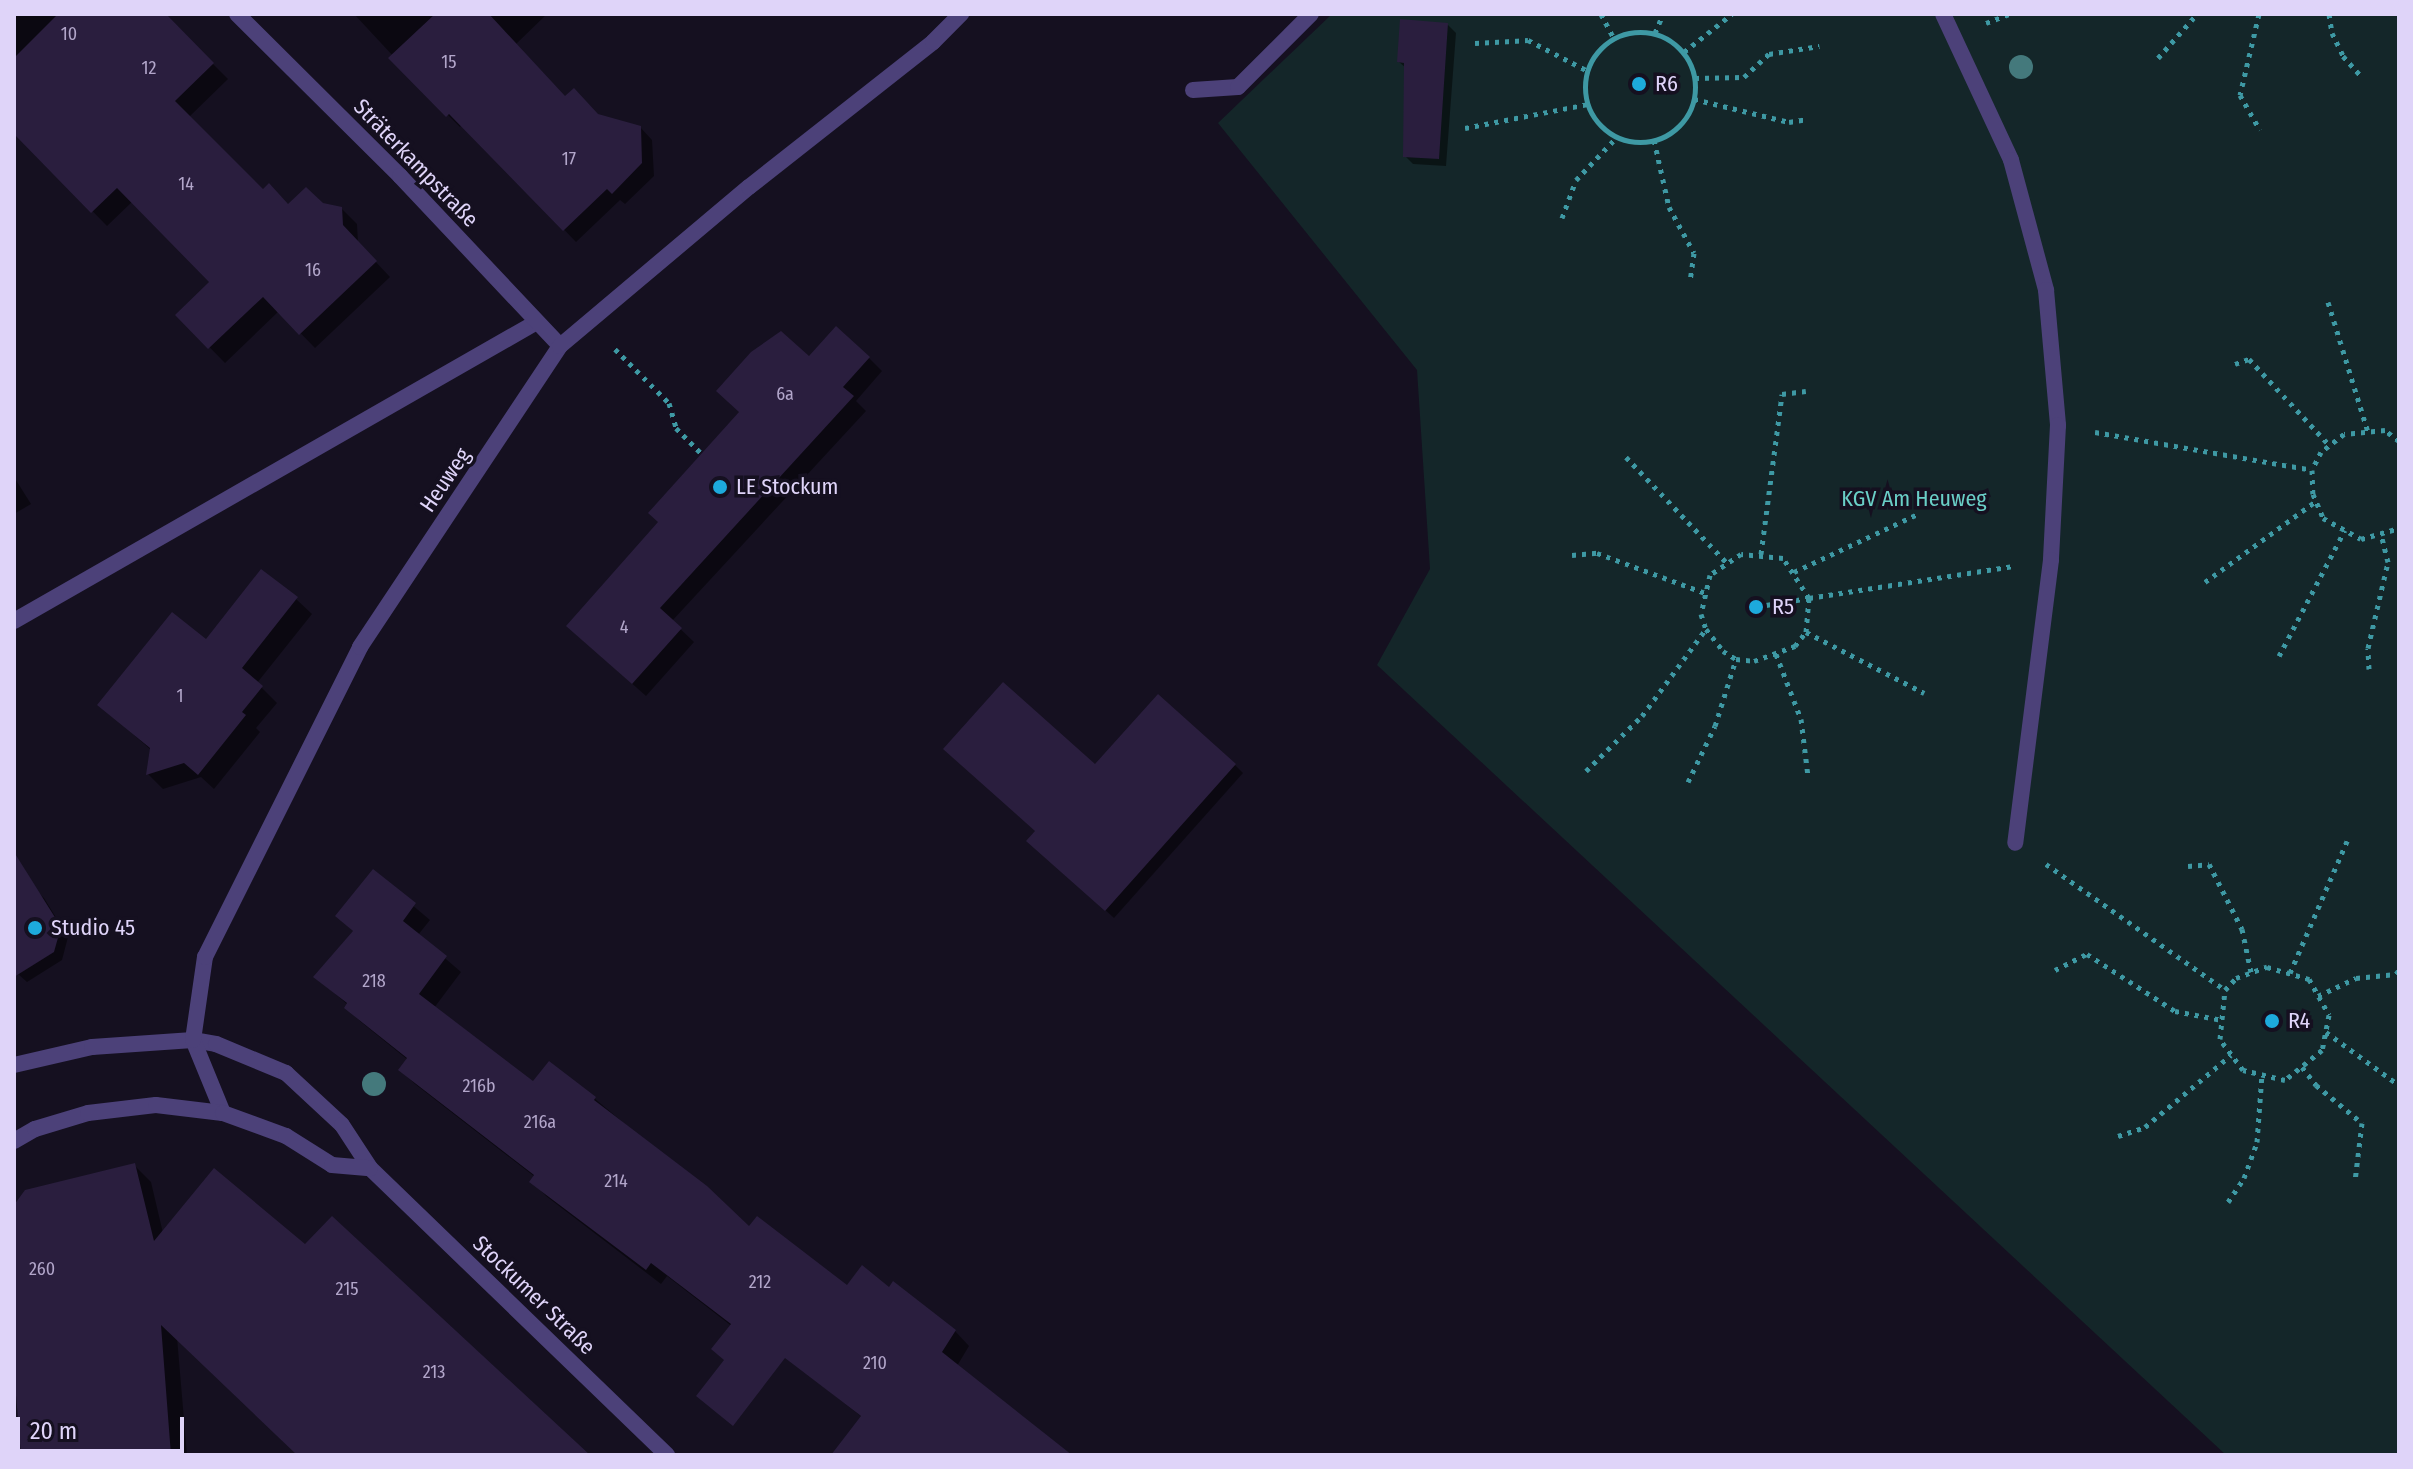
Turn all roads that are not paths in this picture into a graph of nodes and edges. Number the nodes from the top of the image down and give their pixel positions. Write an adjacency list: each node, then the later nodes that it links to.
1 (237, 14): 6 (street, Sträterkampstraße)
2 (961, 14): 7 (street, Heuweg)
3 (1311, 14): 5 (street)
4 (1943, 14): 9 (street)
5 (1193, 90)
6 (535, 323): 7 (street, Sträterkampstraße); 8 (street)
7 (560, 346): 10 (street, Heuweg)
8 (14, 621)
9 (2015, 843)
10 (193, 1040): 11 (street, Stockumer Straße); 12 (street); 14 (street, Stockumer Straße)
11 (14, 1065)
12 (223, 1113): 13 (street); 14 (street)
13 (14, 1141)
14 (370, 1168): 15 (street, Stockumer Straße)
15 (667, 1455)

